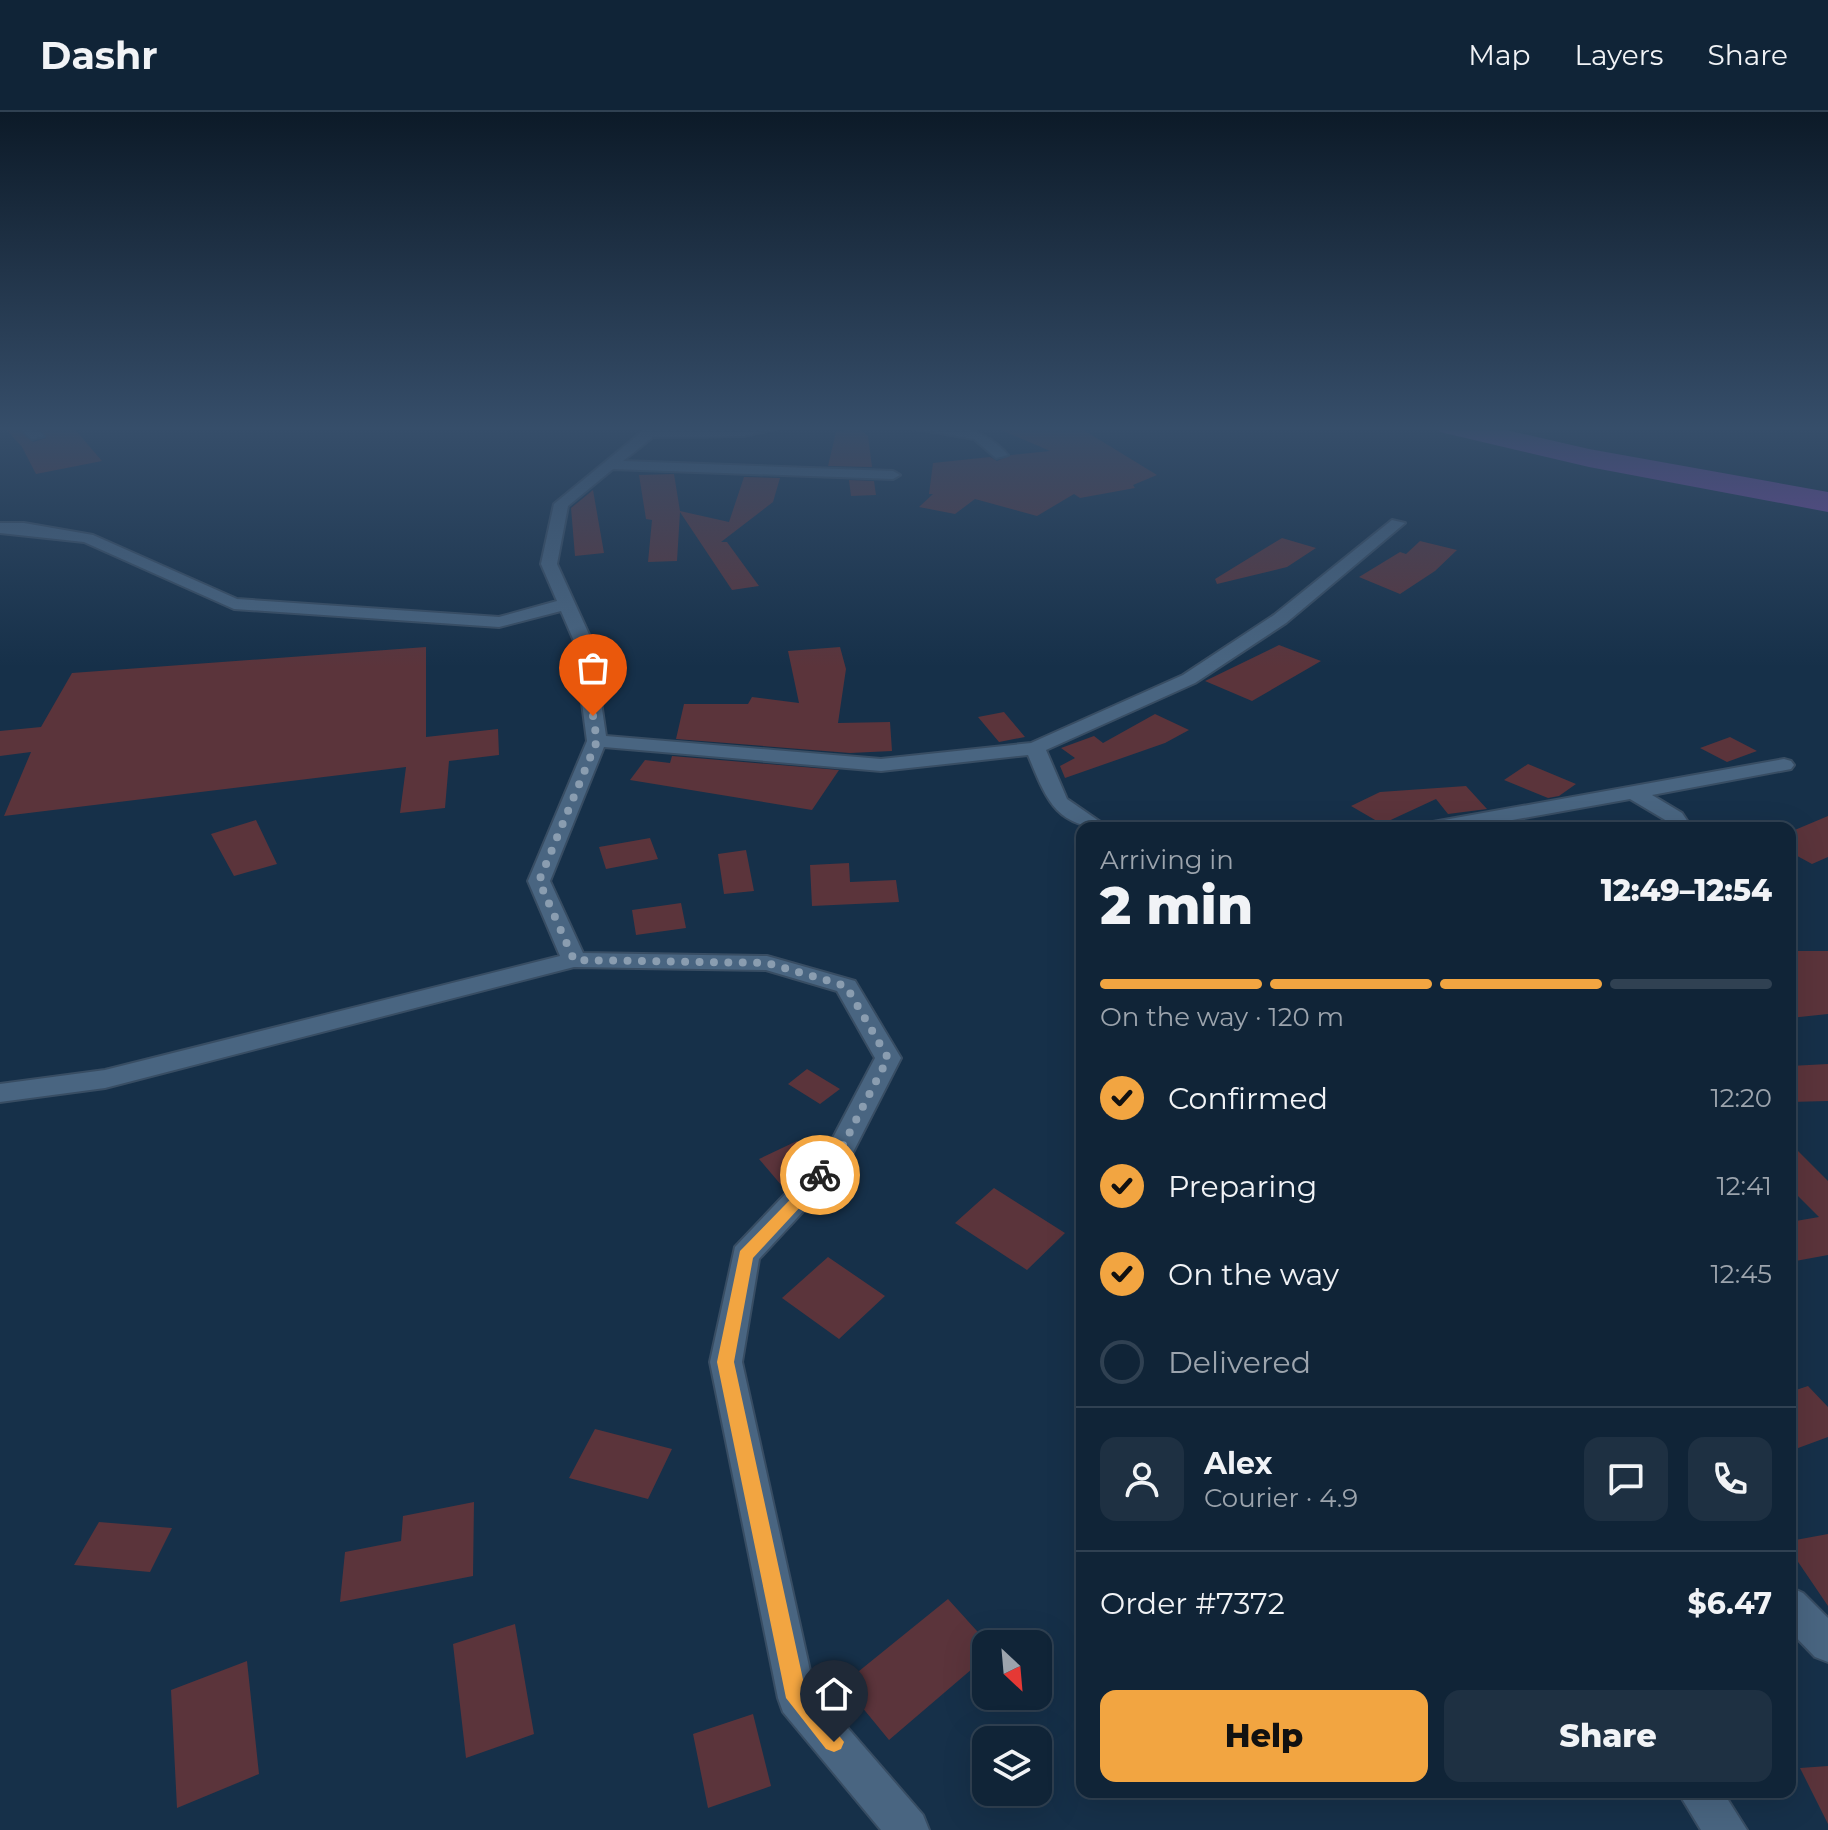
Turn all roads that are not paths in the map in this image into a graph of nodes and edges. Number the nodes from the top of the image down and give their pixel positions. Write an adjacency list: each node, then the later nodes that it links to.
1 (561, 506): 4 (street)
2 (1397, 523): 6 (street)
3 (0, 528): 4 (street)
4 (567, 604): 5 (street)
5 (597, 741): 6 (street); 12 (street)
6 (1035, 748): 9 (street)
7 (1784, 765): 8 (street)
8 (1633, 792): 10 (street); 11 (street)
9 (1089, 822)
10 (1466, 822)
11 (1678, 822)
12 (574, 960): 13 (street); 17 (street)
13 (0, 1093)
14 (1796, 1611): 15 (street)
15 (1828, 1644)
16 (1702, 1798): 18 (street)
17 (908, 1830)
18 (1726, 1830)

